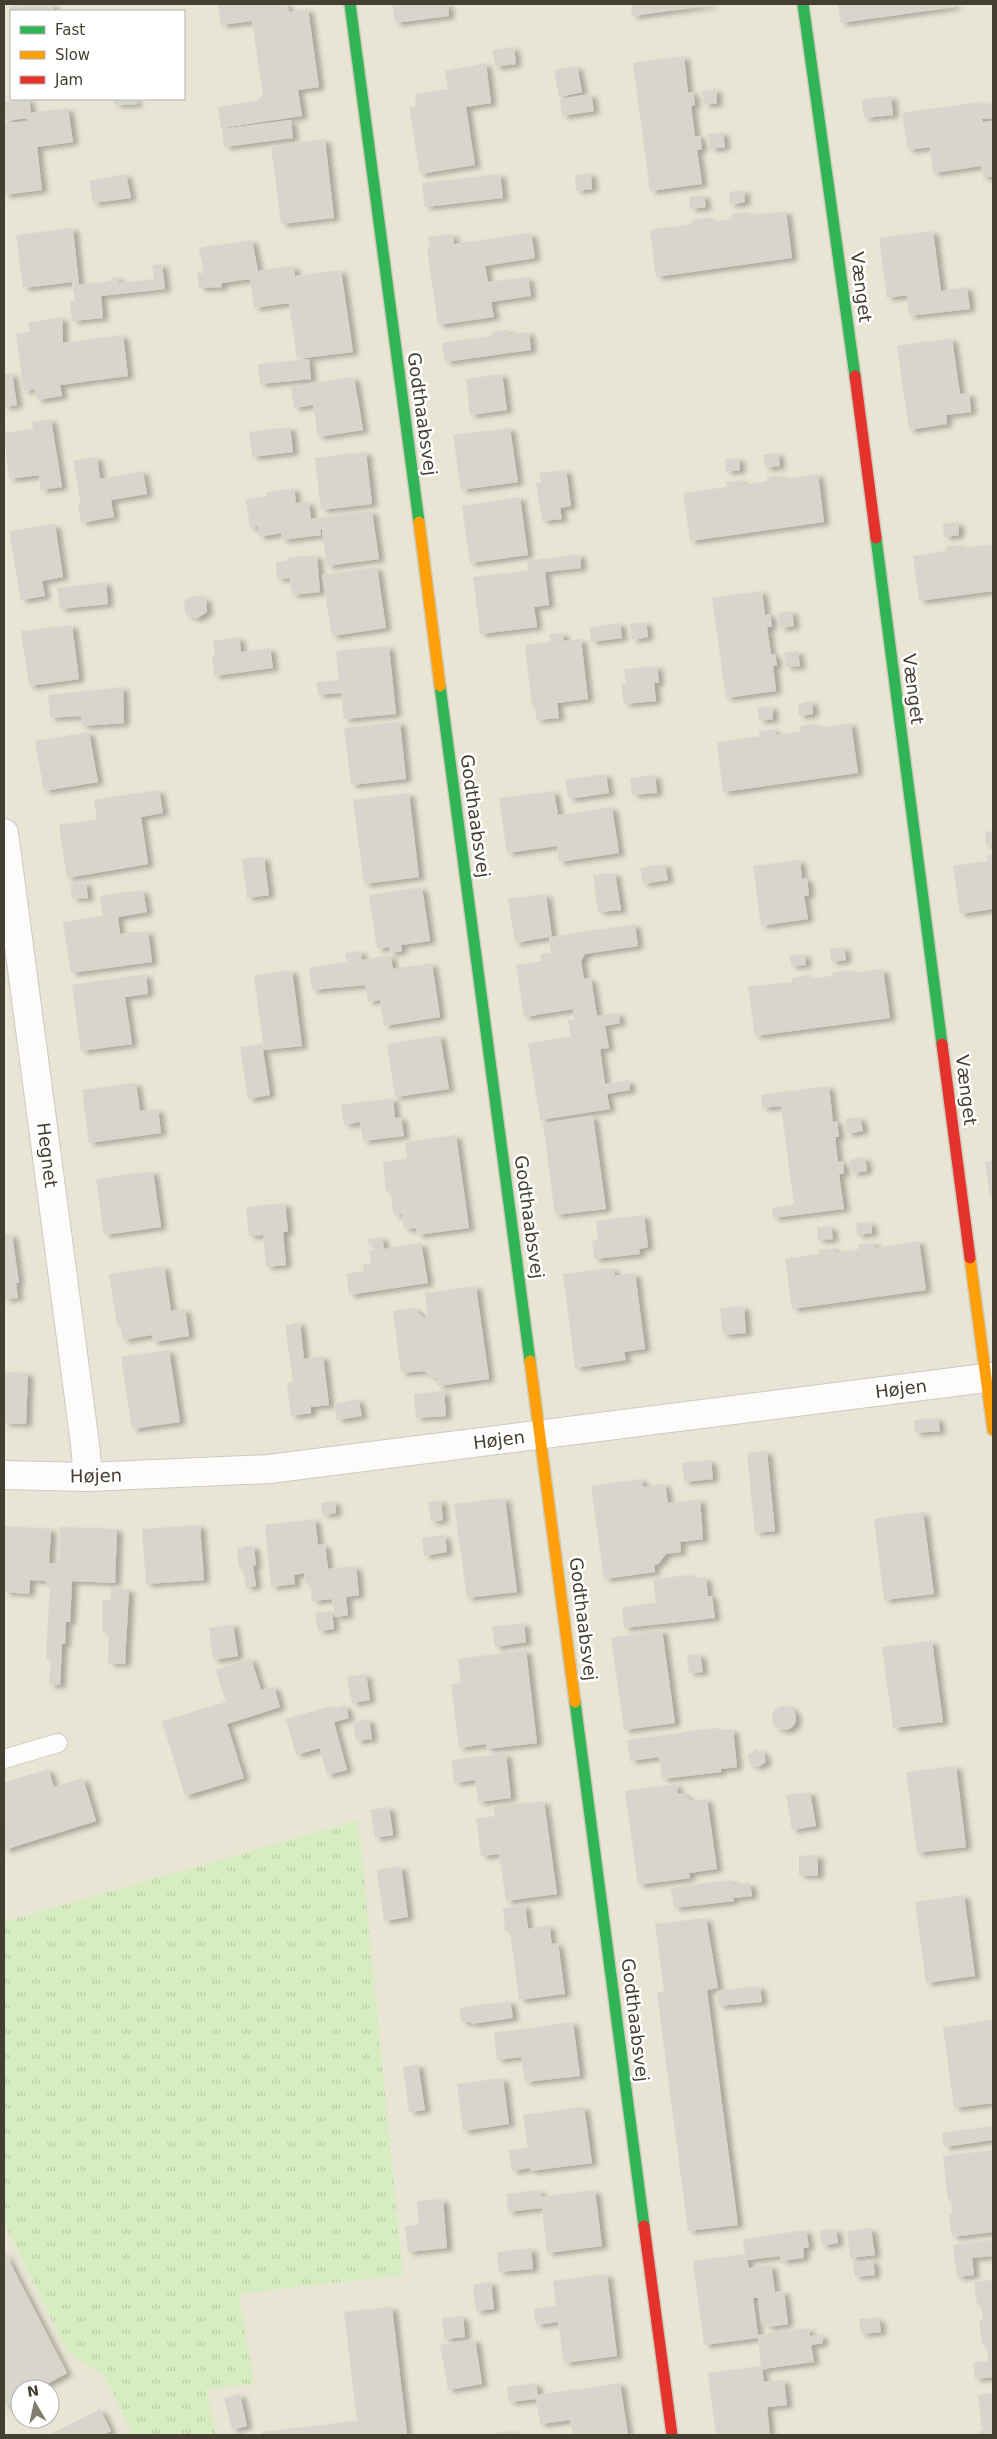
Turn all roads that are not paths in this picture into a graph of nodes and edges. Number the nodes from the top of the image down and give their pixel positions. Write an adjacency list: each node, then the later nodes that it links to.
1 (350, 4): 6 (street, Godthaabsvej)
2 (803, 4): 4 (street, Vænget)
3 (4, 833): 8 (street, Hegnet)
4 (990, 1378): 5 (street, Vænget); 6 (street, Højen)
5 (993, 1430)
6 (541, 1435): 8 (street, Højen); 11 (street, Godthaabsvej)
7 (4, 1474): 8 (street, Højen)
8 (88, 1477)
9 (58, 1743): 10 (lane)
10 (4, 1759)
11 (672, 2435)

